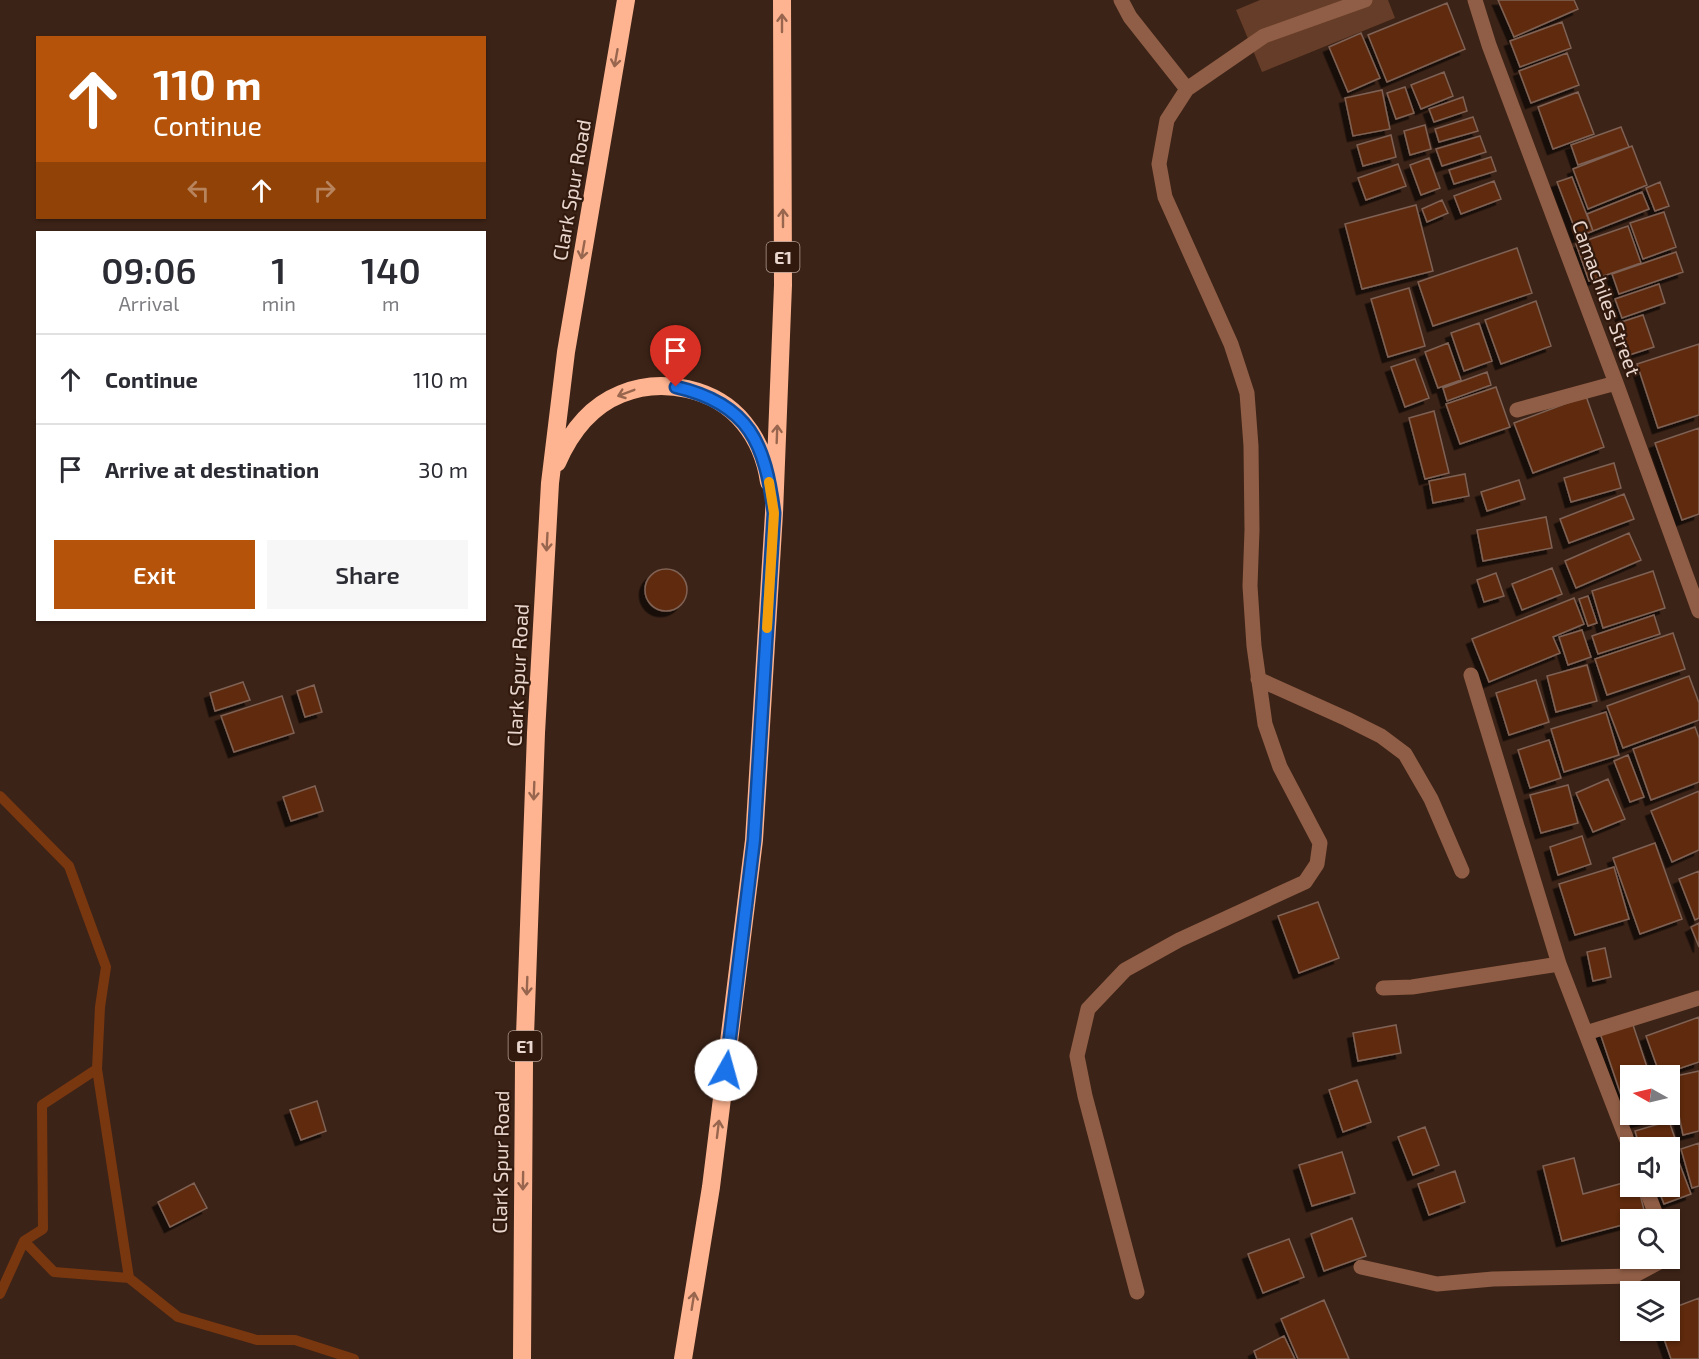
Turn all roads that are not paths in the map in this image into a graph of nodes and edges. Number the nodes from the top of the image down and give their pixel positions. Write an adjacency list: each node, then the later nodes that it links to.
1 (626, 0): 9 (highway, Clark Spur Road / E1, one-way to 9)
2 (782, 0): 10 (highway, E1, one-way to 2)
3 (1121, 0): 6 (street)
4 (1365, 0): 6 (street)
5 (1475, 0): 7 (street, Camachiles Street)
6 (1187, 89): 13 (street)
7 (1616, 383): 8 (street); 11 (street, Camachiles Street)
8 (1517, 410)
9 (550, 483): 10 (highway, one-way to 9); 23 (highway, Clark Spur Road / E1, one-way to 23)
10 (774, 513): 24 (highway, E1, one-way to 10)
11 (1699, 611)
12 (1471, 675): 15 (street)
13 (1258, 679): 14 (street); 22 (street)
14 (1462, 871)
15 (1559, 964): 16 (street); 18 (street)
16 (1383, 988)
17 (1699, 998): 18 (street)
18 (1586, 1033): 19 (street)
19 (1626, 1137)
20 (1361, 1266): 21 (street)
21 (1648, 1269)
22 (1137, 1292)
23 (522, 1359)
24 (683, 1359)

